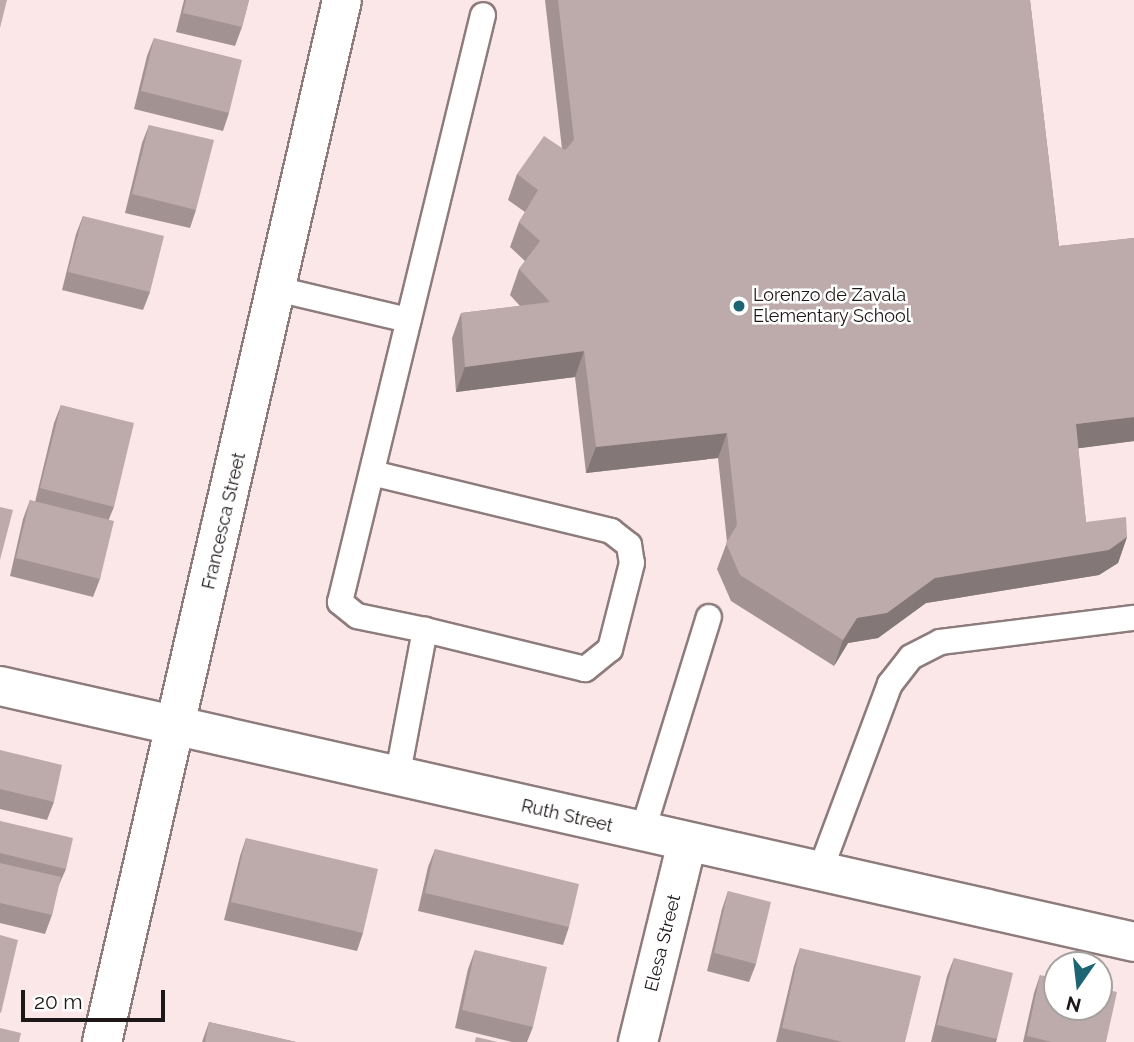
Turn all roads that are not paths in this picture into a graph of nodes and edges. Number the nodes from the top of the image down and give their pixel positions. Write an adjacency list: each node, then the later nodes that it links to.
1 (342, 0): 3 (street, Francesca Street)
2 (483, 15): 4 (lane)
3 (277, 289): 4 (lane); 10 (street, Francesca Street)
4 (408, 320): 5 (lane)
5 (372, 473): 8 (lane); 8 (lane)
6 (709, 617): 12 (lane)
7 (1134, 618): 14 (lane)
8 (425, 630): 11 (lane)
9 (0, 686): 10 (street, Ruth Street)
10 (178, 727): 11 (street, Ruth Street); 16 (street, Francesca Street)
11 (397, 778): 12 (street, Ruth Street)
12 (642, 833): 13 (street, Ruth Street)
13 (687, 844): 14 (street, Ruth Street); 17 (street, Elesa Street)
14 (820, 872): 15 (street, Ruth Street)
15 (1134, 942)
16 (102, 1042)
17 (638, 1042)

